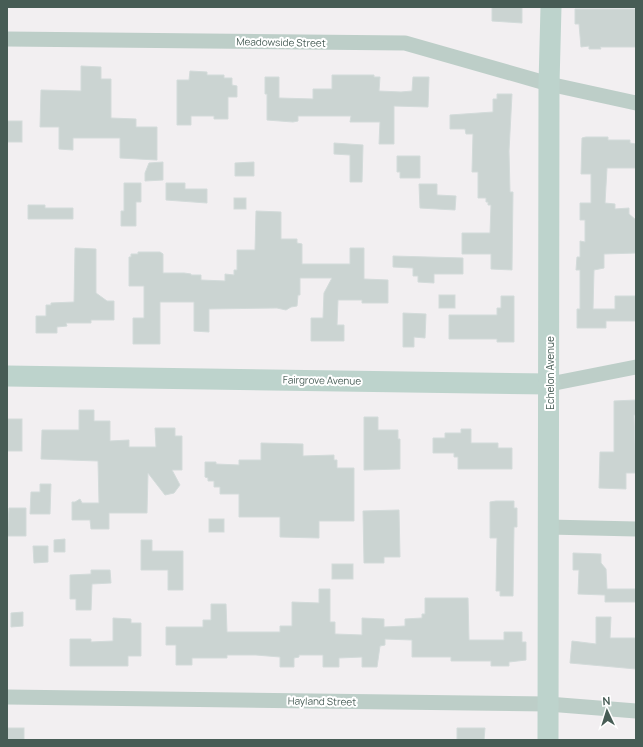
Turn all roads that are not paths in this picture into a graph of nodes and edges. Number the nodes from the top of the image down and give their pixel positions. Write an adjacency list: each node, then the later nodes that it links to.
1 (551, 7): 3 (street, Echelon Avenue)
2 (7, 39): 3 (street, Meadowside Street)
3 (549, 84): 4 (street, Meadowside Street); 7 (street, Echelon Avenue)
4 (636, 103)
5 (636, 367): 7 (street, Fairgrove Avenue)
6 (7, 376): 7 (street, Fairgrove Avenue)
7 (550, 384): 8 (street, Echelon Avenue)
8 (548, 527): 9 (street); 11 (street, Echelon Avenue)
9 (636, 529)
10 (7, 697): 11 (street, Hayland Street)
11 (548, 704): 12 (street, Hayland Street); 13 (street, Echelon Avenue)
12 (636, 711)
13 (548, 740)

